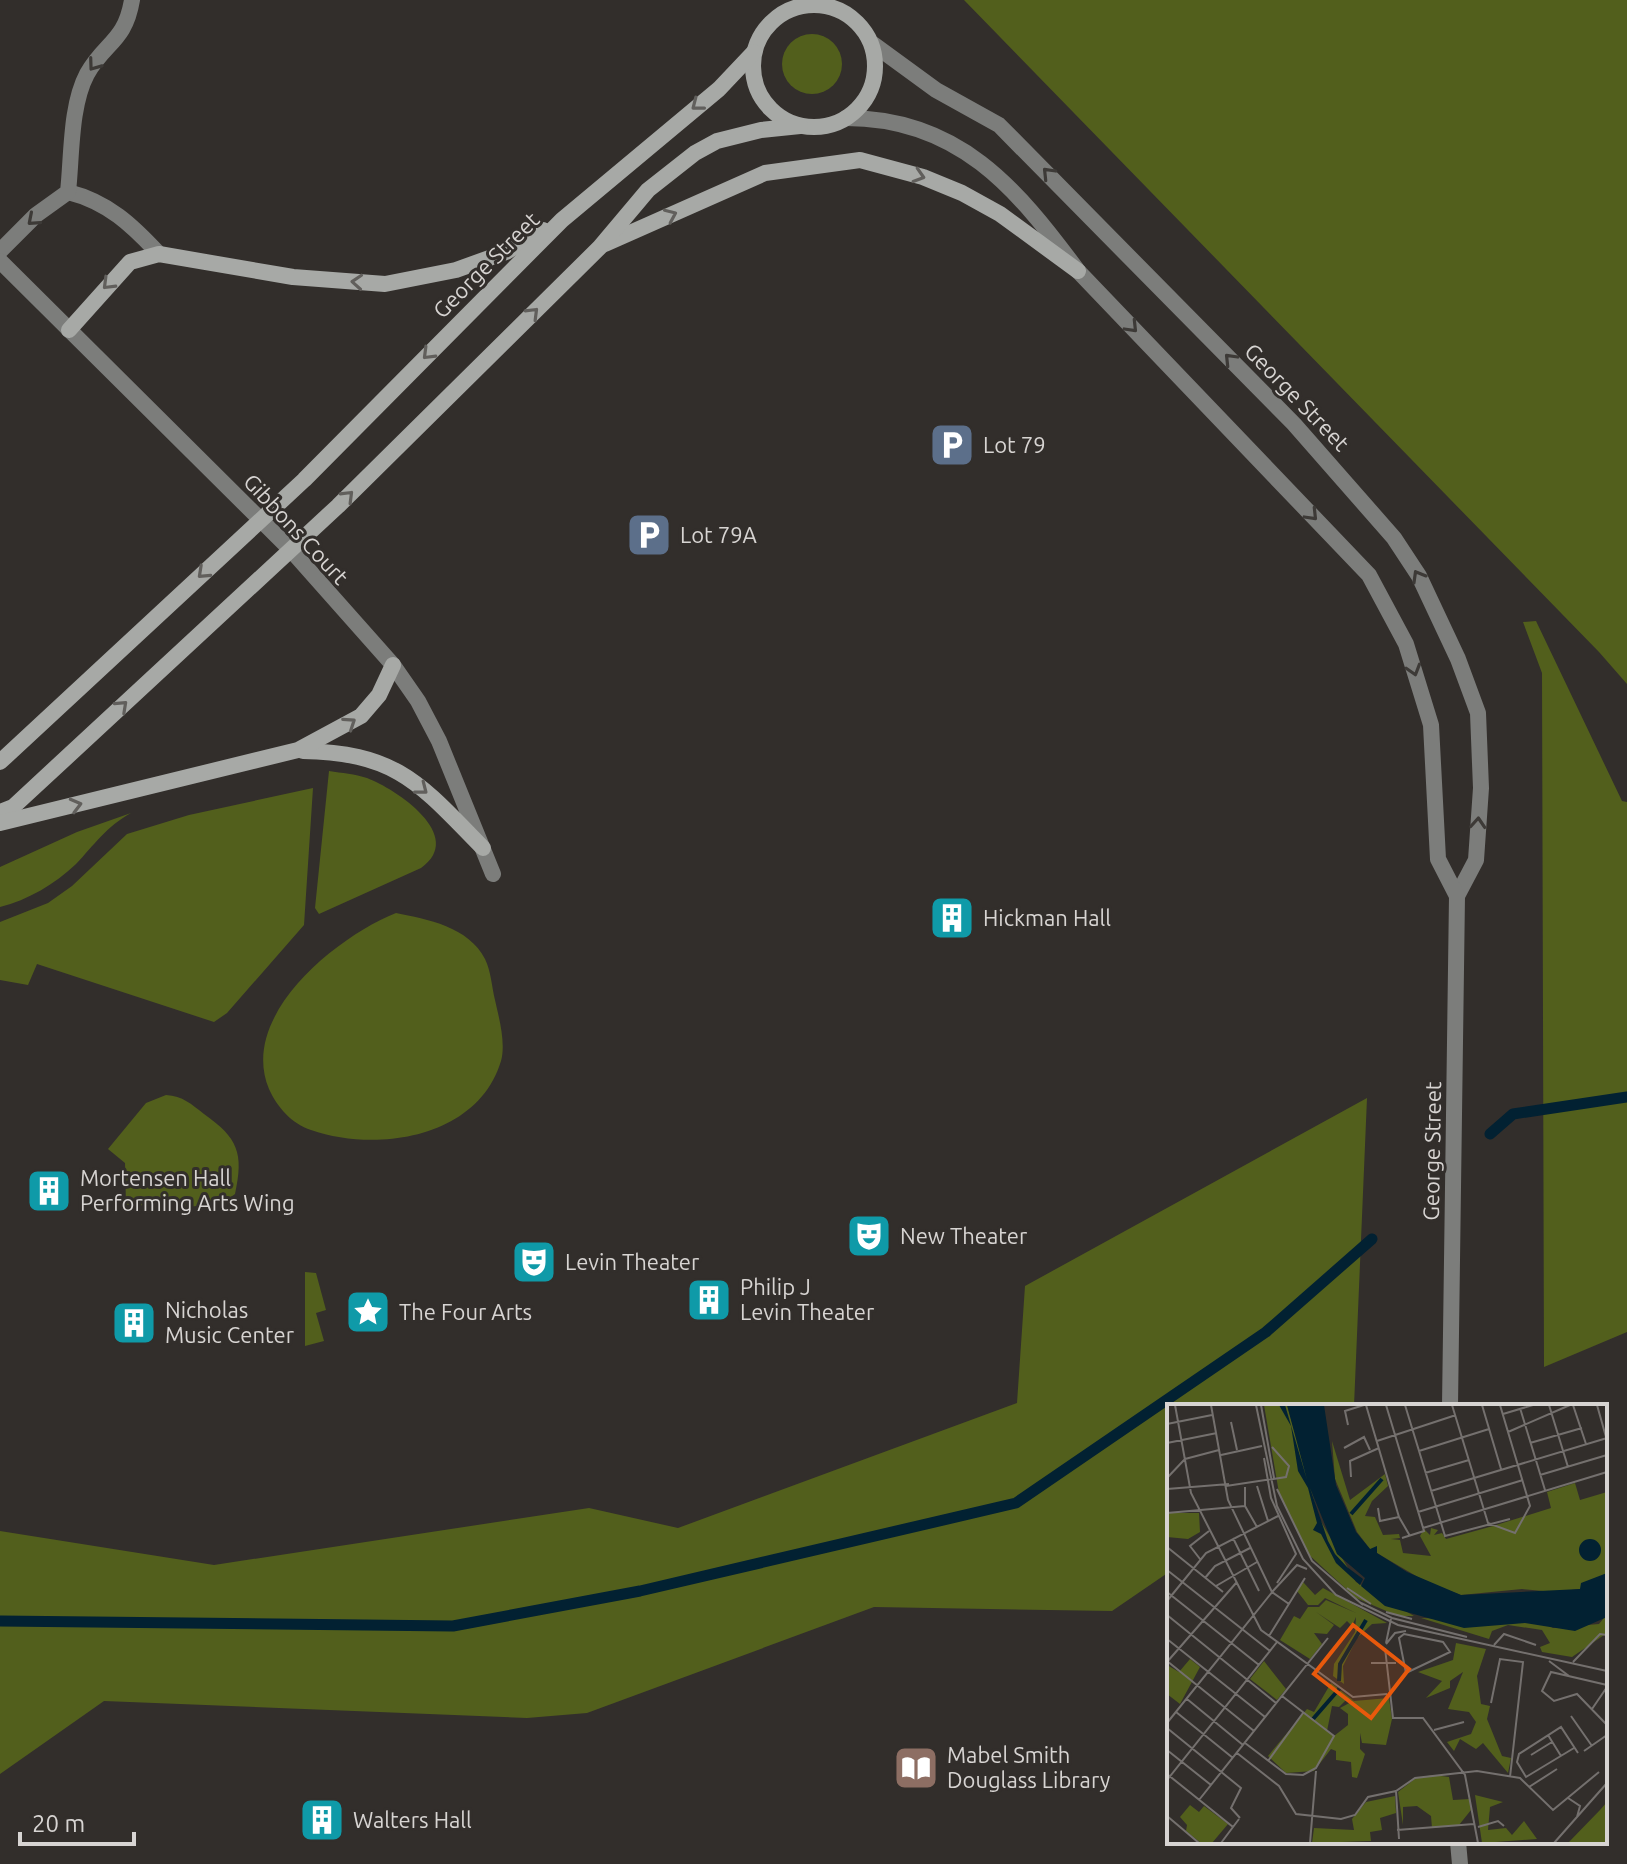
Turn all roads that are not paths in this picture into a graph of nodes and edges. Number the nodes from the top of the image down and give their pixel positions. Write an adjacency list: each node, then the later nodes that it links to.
1 (132, 0): 7 (street, one-way to 7)
2 (841, 5): 3 (main road); 4 (main road)
3 (873, 44): 5 (main road); 24 (street, George Street, one-way to 3)
4 (754, 52): 6 (main road); 8 (main road, George Street, one-way to 8)
5 (846, 118): 6 (main road); 13 (street, George Street)
6 (800, 126): 9 (main road)
7 (68, 192): 10 (street, one-way to 10); 11 (street)
8 (562, 220): 11 (main road, one-way to 11); 15 (main road, George Street, one-way to 15)
9 (600, 247): 13 (main road, one-way to 13); 16 (main road, one-way to 9)
10 (0, 251)
11 (159, 254): 14 (main road, one-way to 14)
12 (0, 261): 14 (street, Gibbons Court)
13 (1078, 271): 24 (street, George Street, one-way to 24)
14 (69, 330): 15 (street, Gibbons Court)
15 (261, 520): 16 (street, Gibbons Court); 19 (main road, George Street, one-way to 19)
16 (291, 550): 17 (street, Gibbons Court); 20 (main road, one-way to 16)
17 (393, 665): 18 (main road, one-way to 17); 22 (street, Gibbons Court)
18 (298, 750): 21 (main road, one-way to 18); 22 (main road, one-way to 22)
19 (0, 762)
20 (0, 812)
21 (0, 823)
22 (483, 848): 23 (street, Gibbons Court)
23 (493, 874)
24 (1457, 896): 25 (street, George Street)
25 (1450, 1404)
26 (1458, 1844): 27 (street)
27 (1460, 1864)

